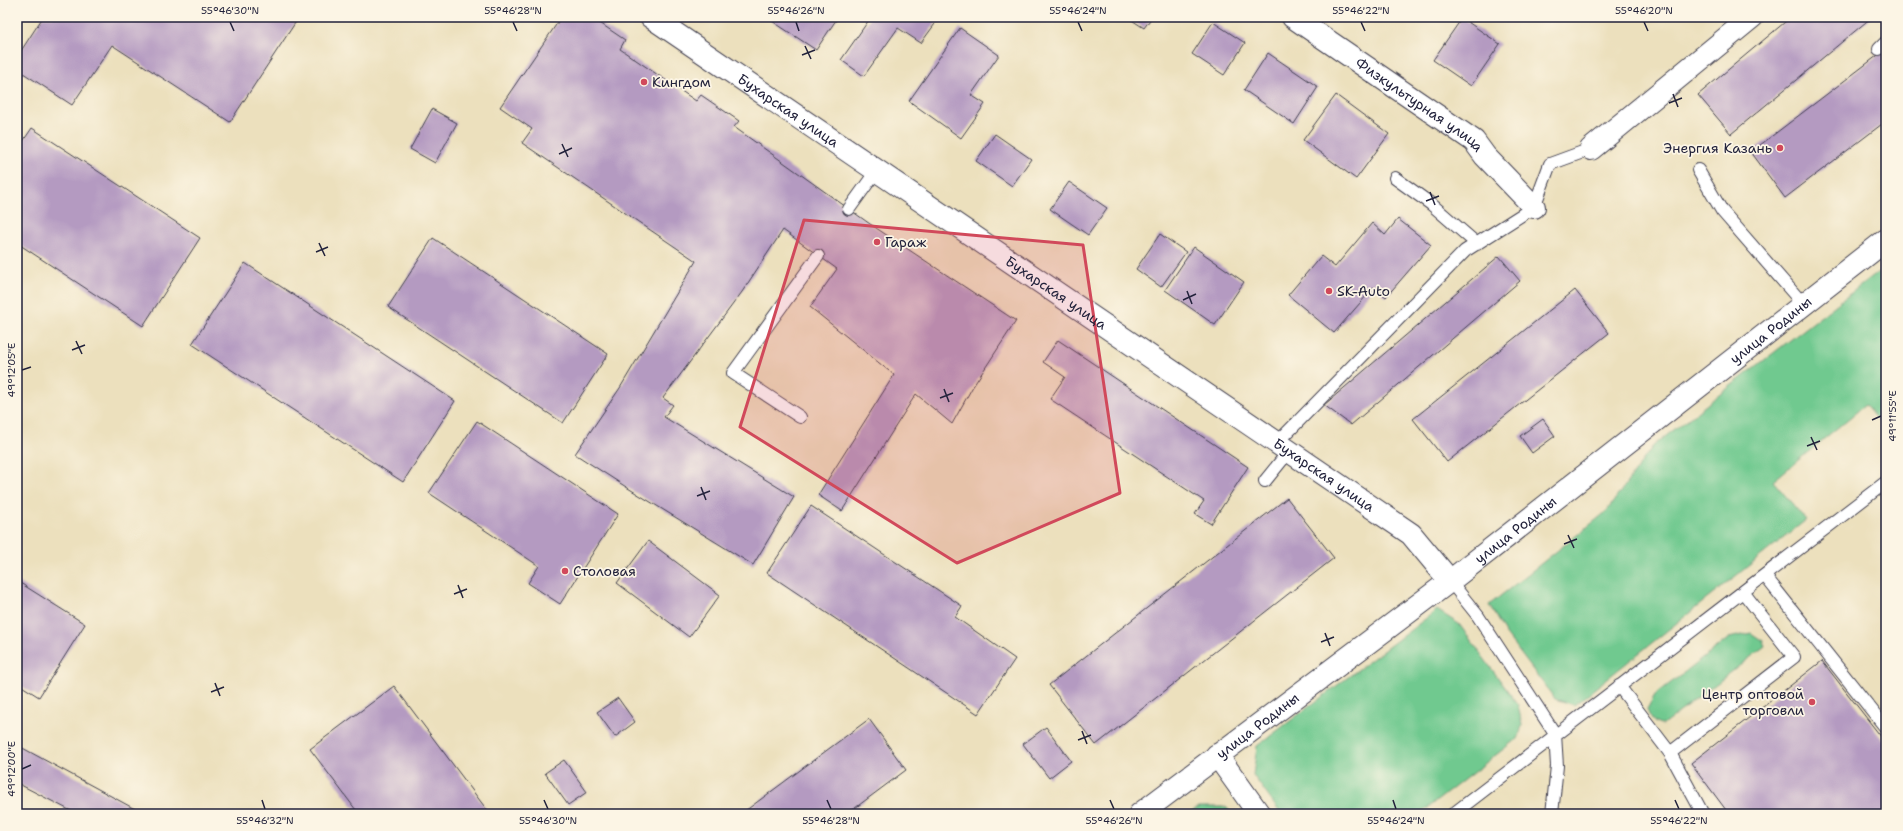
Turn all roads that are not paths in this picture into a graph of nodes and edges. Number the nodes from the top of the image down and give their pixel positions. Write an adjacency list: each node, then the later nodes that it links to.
1 (651, 17): 5 (street, Бухарская улица)
2 (1293, 17): 8 (street, Физкультурная улица)
3 (1752, 17): 4 (street)
4 (1591, 149): 8 (lane)
5 (878, 170): 9 (lane); 15 (street, Бухарская улица)
6 (1698, 170): 13 (lane)
7 (1396, 178): 11 (lane)
8 (1534, 206): 11 (lane)
9 (849, 209)
10 (1886, 240): 13 (street, улица Родины)
11 (1477, 244): 15 (lane)
12 (818, 256): 14 (lane)
13 (1803, 304): 19 (street, улица Родины)
14 (800, 417)
15 (1284, 446): 16 (lane); 19 (street, Бухарская улица)
16 (1266, 481)
17 (1886, 482): 18 (lane)
18 (1765, 576): 20 (lane); 22 (lane)
19 (1450, 581): 23 (lane); 25 (street, улица Родины)
20 (1743, 592): 21 (lane); 24 (lane)
21 (1619, 686): 23 (lane); 24 (lane)
22 (1886, 728)
23 (1555, 734): 28 (lane); 29 (lane)
24 (1670, 753): 30 (lane)
25 (1218, 755): 26 (street, улица Родины); 27 (street)
26 (1140, 814)
27 (1260, 814)
28 (1453, 814)
29 (1552, 814)
30 (1703, 814)

